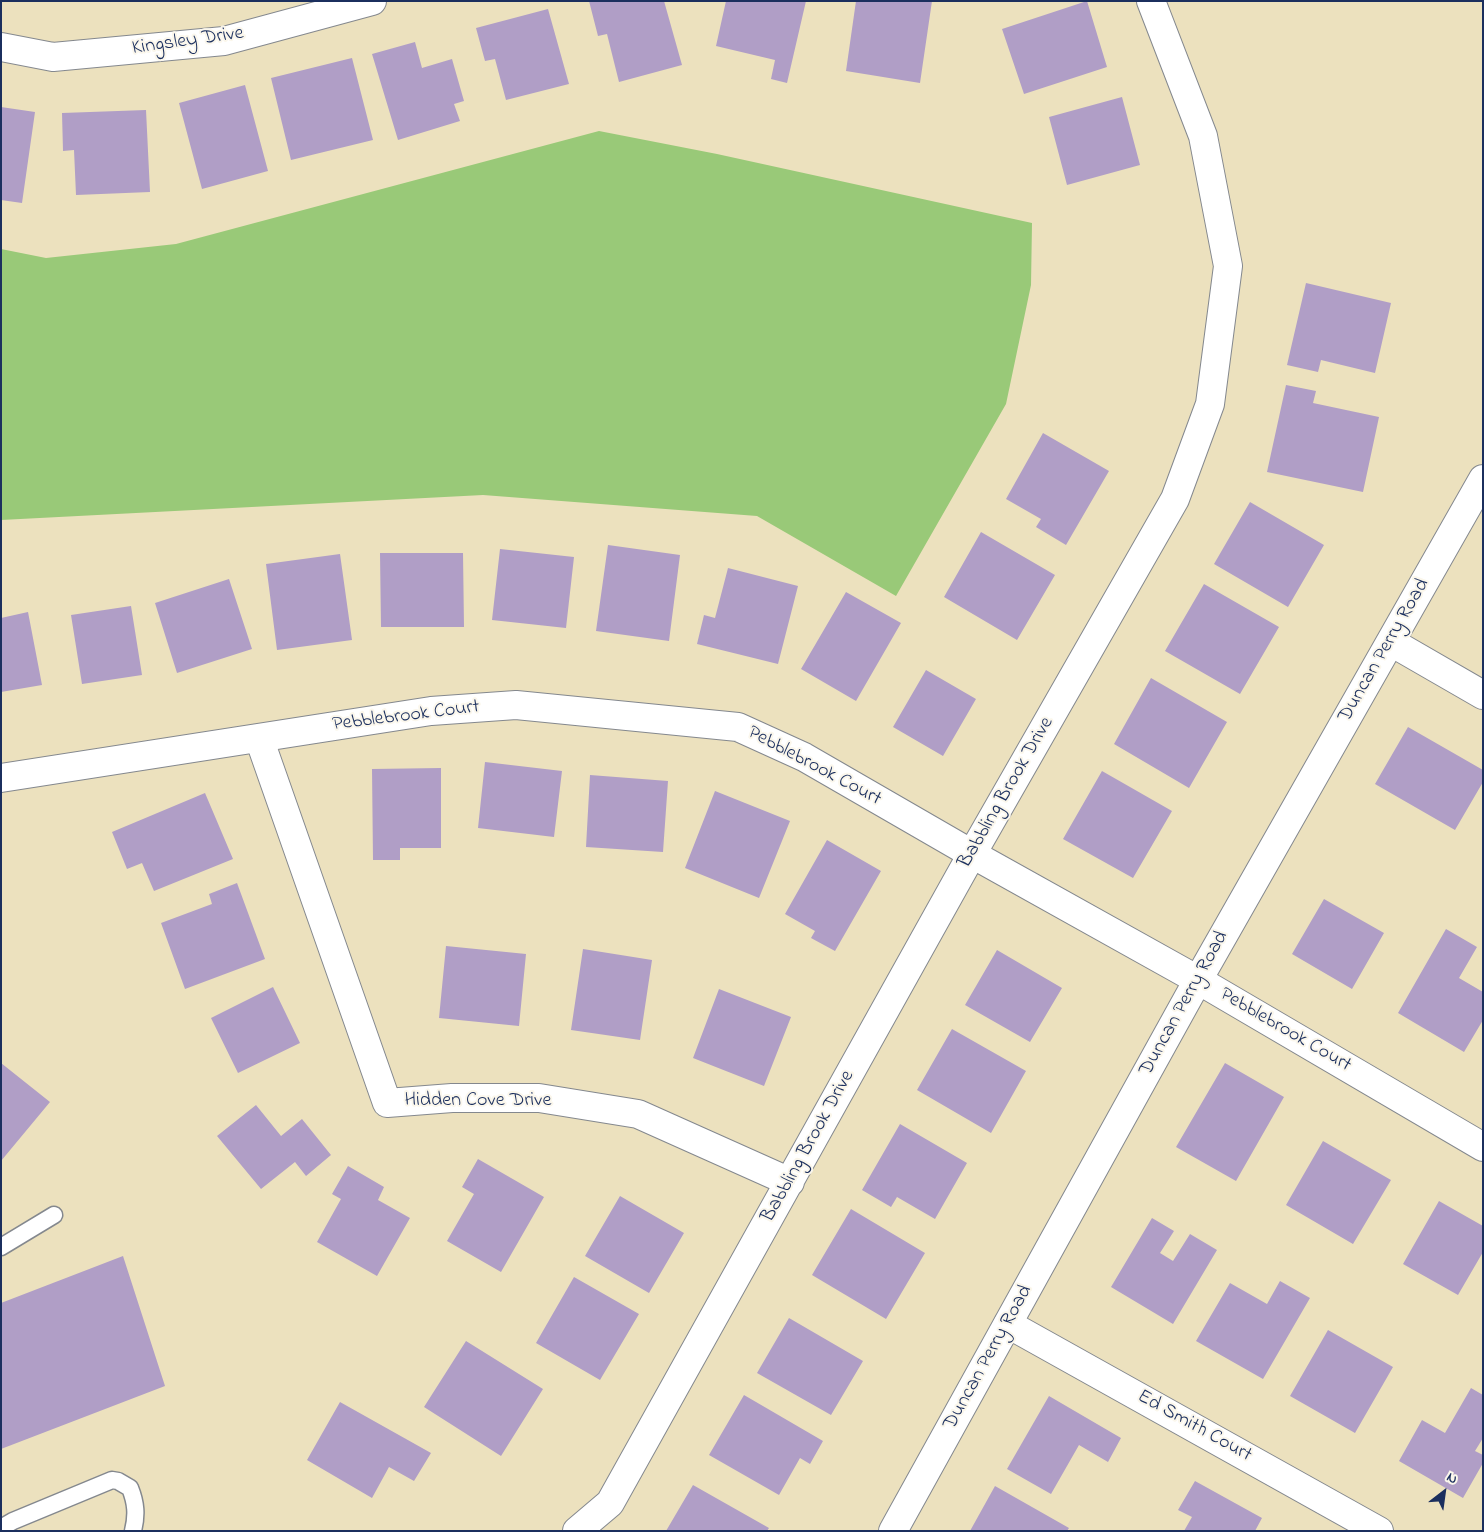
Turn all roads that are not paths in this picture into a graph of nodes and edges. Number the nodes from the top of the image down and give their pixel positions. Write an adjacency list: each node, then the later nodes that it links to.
1 (372, 1): 3 (street, Kingsley Drive)
2 (1151, 1): 9 (street, Babbling Brook Drive)
3 (1, 47)
4 (1483, 479): 5 (street, Duncan Perry Road)
5 (1391, 642): 6 (street); 10 (street, Duncan Perry Road)
6 (1483, 695)
7 (259, 738): 8 (street, Pebblebrook Court); 9 (street, Pebblebrook Court); 12 (street, Hidden Cove Drive)
8 (1, 778)
9 (972, 854): 10 (street, Pebblebrook Court); 12 (street, Babbling Brook Drive)
10 (1198, 980): 11 (street, Pebblebrook Court); 15 (street, Duncan Perry Road)
11 (1483, 1147)
12 (790, 1182): 19 (street, Babbling Brook Drive)
13 (54, 1215): 14 (lane)
14 (1, 1247)
15 (1008, 1324): 16 (street, Ed Smith Court); 20 (street, Duncan Perry Road)
16 (1343, 1522): 21 (street, Ed Smith Court)
17 (1, 1528): 18 (lane)
18 (133, 1531)
19 (577, 1531)
20 (893, 1531)
21 (1379, 1531)

